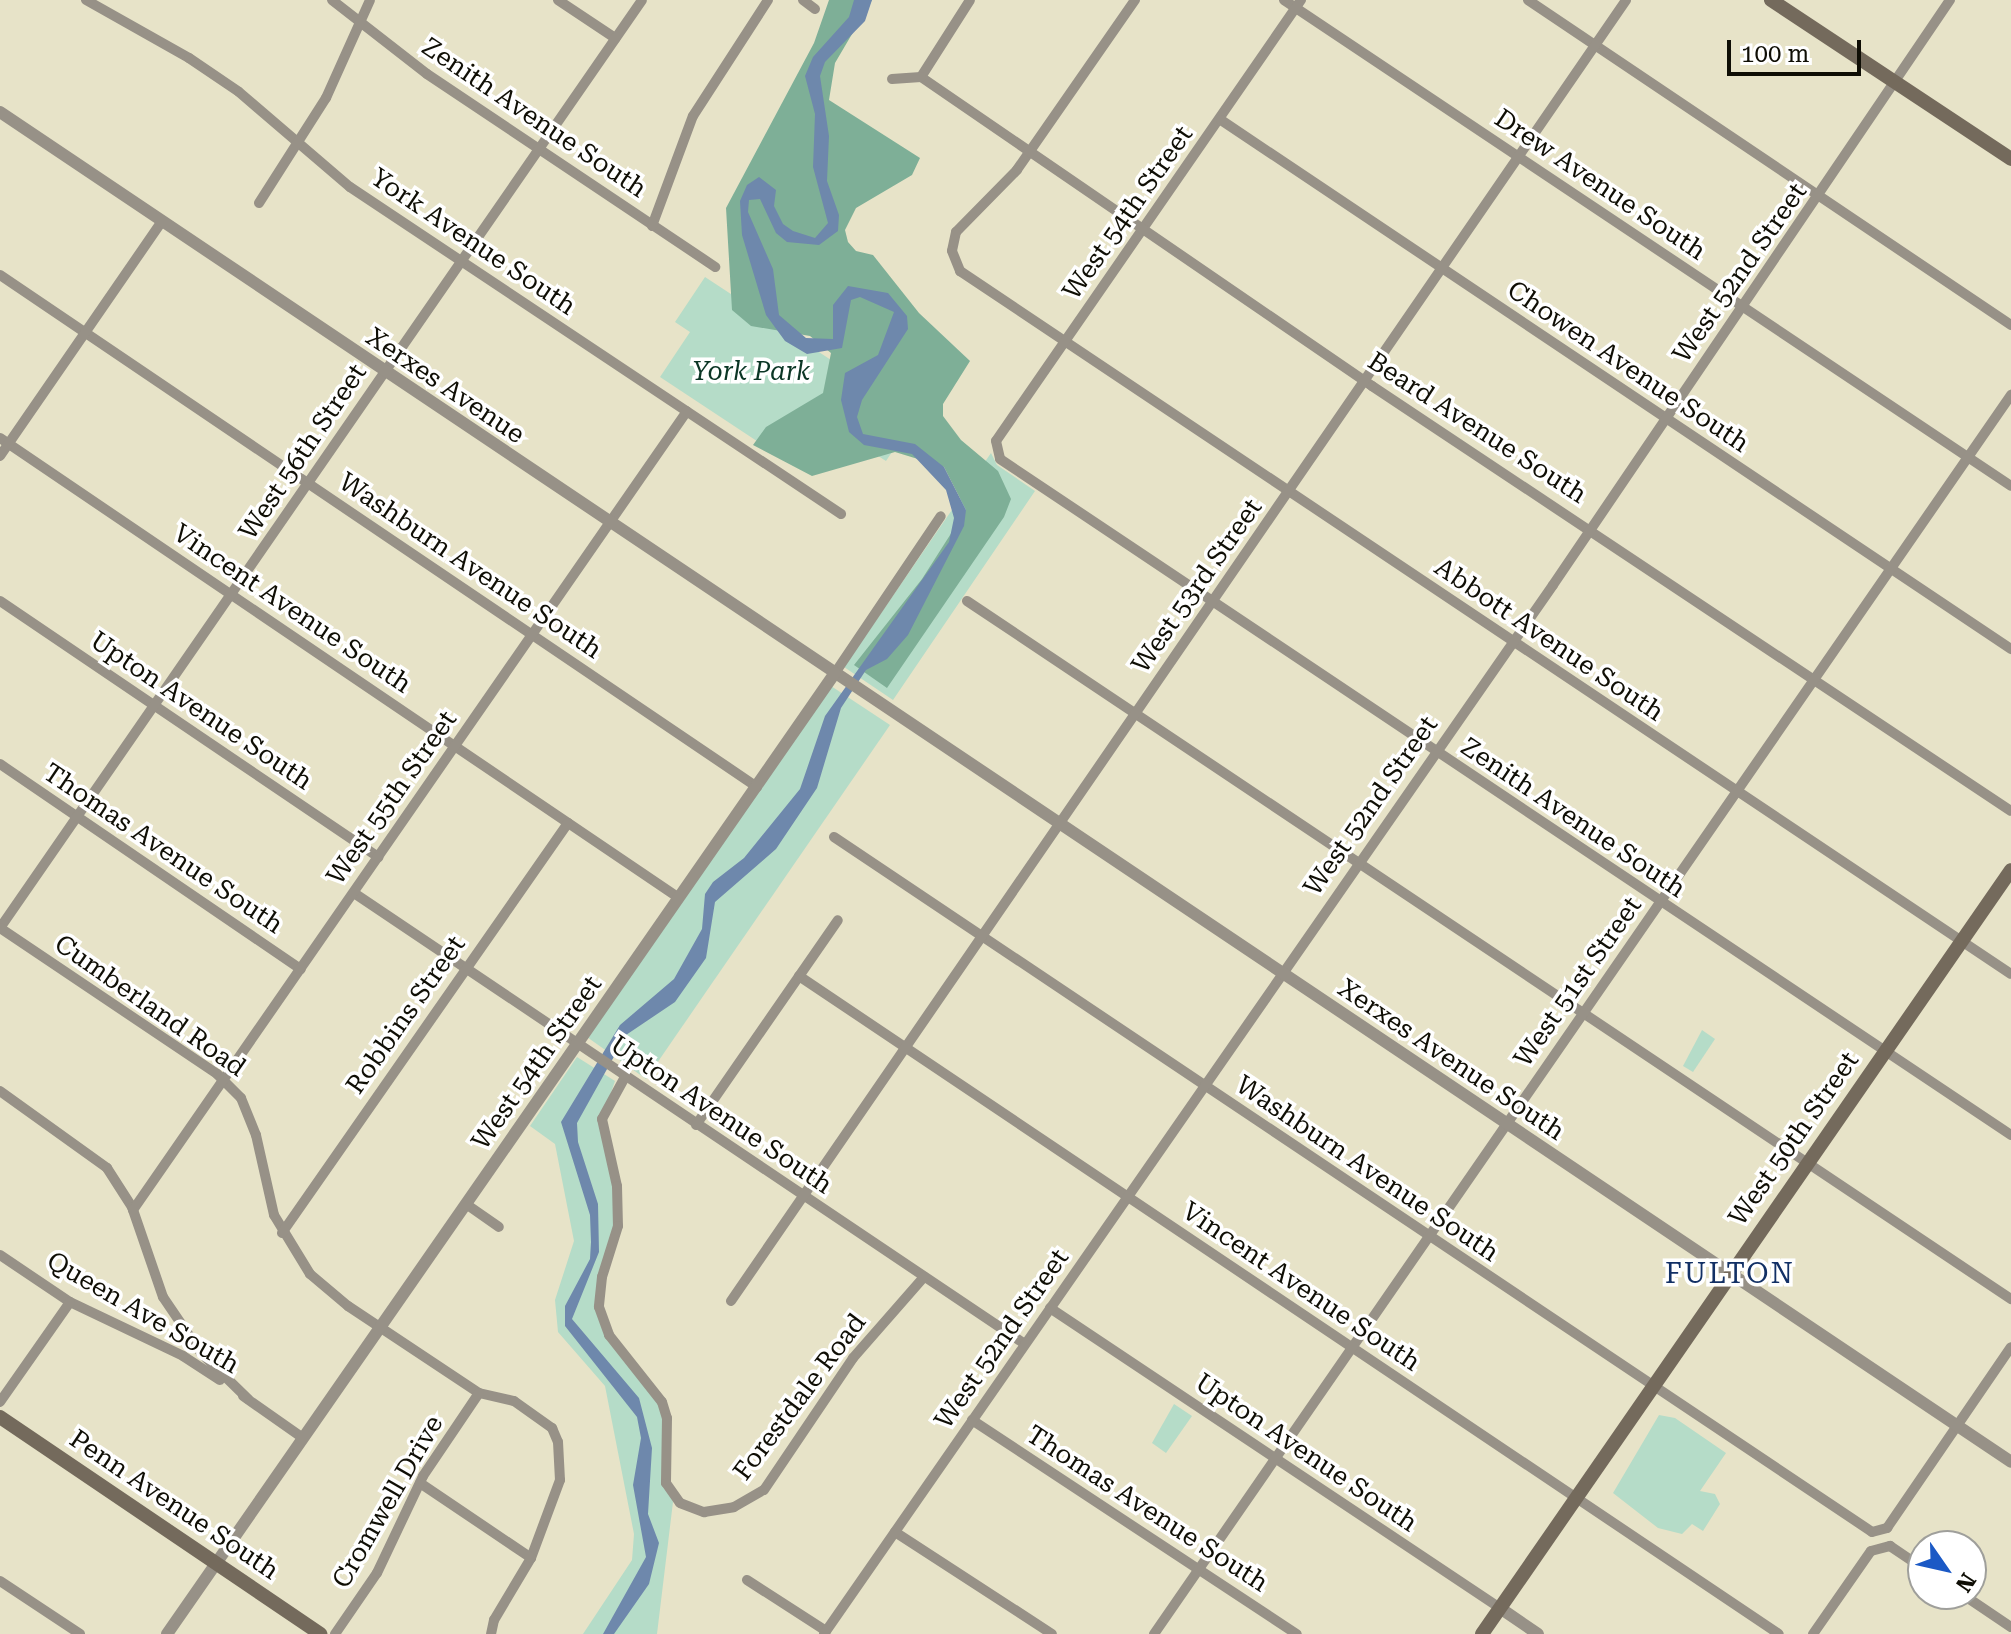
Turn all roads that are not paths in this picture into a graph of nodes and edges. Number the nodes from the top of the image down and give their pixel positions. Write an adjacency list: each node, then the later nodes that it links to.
1 (86, 0): 25 (street, York Avenue South)
2 (332, 0): 17 (street, Zenith Avenue South)
3 (370, 0): 17 (street)
4 (558, 0): 18 (street)
5 (642, 0): 18 (street, West 56th Street)
6 (768, 0): 33 (street)
7 (803, 0): 16 (street)
8 (970, 0): 20 (street)
9 (1135, 0): 27 (street, Abbott Avenue South)
10 (1284, 0): 15 (street, Drew Avenue South)
11 (1528, 0): 19 (street)
12 (1626, 0): 19 (street, West 53rd Street)
13 (1771, 0): 22 (main road)
14 (1950, 0): 22 (street, West 52nd Street)
15 (1299, 4): 24 (street, West 54th Street); 28 (street, Drew Avenue South)
16 (815, 9)
17 (360, 24): 25 (street); 26 (street, Zenith Avenue South)
18 (615, 38): 26 (street, West 56th Street)
19 (1595, 45): 28 (street, West 53rd Street); 30 (street)
20 (921, 77): 21 (street); 27 (street, Beard Avenue South)
21 (892, 79)
22 (1897, 83): 29 (main road); 30 (street, West 52nd Street)
23 (0, 112): 32 (street, Xerxes Avenue)
24 (1221, 120): 34 (street, West 54th Street); 37 (street, Chowen Avenue South)
25 (299, 144): 31 (street); 35 (street, York Avenue South)
26 (539, 149): 33 (street, Zenith Avenue South); 35 (street, West 56th Street)
27 (1029, 154): 34 (street, Beard Avenue South); 42 (street, Abbott Avenue South)
28 (1518, 157): 37 (street, West 53rd Street); 39 (street, Drew Avenue South)
29 (2011, 159)
30 (1819, 197): 39 (street, West 52nd Street); 40 (street)
31 (259, 203)
32 (162, 221): 41 (street); 43 (street, Xerxes Avenue)
33 (652, 226): 36 (street, Zenith Avenue South)
34 (1141, 230): 42 (street, West 54th Street); 44 (street, Beard Avenue South)
35 (461, 261): 43 (street, West 56th Street); 46 (street, York Avenue South)
36 (715, 267)
37 (1441, 269): 44 (street, West 53rd Street); 47 (street, Chowen Avenue South)
38 (0, 275): 41 (street, Washburn Avenue South)
39 (1742, 307): 47 (street, West 52nd Street); 51 (street, Drew Avenue South)
40 (2011, 325)
41 (84, 332): 48 (street); 52 (street, Washburn Avenue South)
42 (1064, 343): 49 (street, West 54th Street); 54 (street, Abbott Avenue South)
43 (385, 371): 52 (street, West 56th Street); 57 (street, Xerxes Avenue)
44 (1364, 381): 54 (street, West 53rd Street); 58 (street, Beard Avenue South)
45 (2011, 395): 51 (street, West 51st Street)
46 (687, 411): 55 (street, York Avenue South); 57 (street, West 55th Street)
47 (1665, 419): 58 (street, West 52nd Street); 59 (street, Chowen Avenue South)
48 (4, 441): 50 (street); 60 (street, Vincent Avenue South)
49 (996, 452): 63 (street, Zenith Avenue South)
50 (0, 456)
51 (1967, 457): 53 (street, Drew Avenue South); 59 (street, West 51st Street)
52 (308, 483): 60 (street, West 56th Street); 64 (street, Washburn Avenue South)
53 (2011, 486)
54 (1288, 492): 63 (street, West 53rd Street); 65 (street, Abbott Avenue South)
55 (841, 514)
56 (941, 516): 67 (street, West 54th Street)
57 (609, 523): 64 (street, West 55th Street); 67 (street, Xerxes Avenue)
58 (1590, 530): 65 (street, West 52nd Street); 68 (street, Beard Avenue South)
59 (1890, 568): 66 (street, Chowen Avenue South); 68 (street, West 51st Street)
60 (231, 595): 70 (street, West 56th Street); 72 (street, Vincent Avenue South)
61 (0, 601): 70 (street, Upton Avenue South)
62 (967, 601): 71 (street)
63 (1212, 603): 71 (street, West 53rd Street); 73 (street, Zenith Avenue South)
64 (534, 635): 72 (street, West 55th Street); 75 (street, Washburn Avenue South)
65 (1513, 642): 73 (street, West 52nd Street); 76 (street, Abbott Avenue South)
66 (2011, 649)
67 (840, 677): 69 (street, Xerxes Avenue); 75 (street, West 54th Street)
68 (1813, 679): 76 (street, West 51st Street); 77 (street, Beard Avenue South)
69 (866, 695): 80 (street, Xerxes Avenue South)
70 (153, 706): 78 (street, West 56th Street); 82 (street, Upton Avenue South)
71 (1135, 714): 80 (street, West 53rd Street); 83 (street)
72 (455, 745): 79 (street, Vincent Avenue South); 82 (street, West 55th Street)
73 (1436, 753): 83 (street, West 52nd Street); 87 (street, Zenith Avenue South)
74 (0, 764): 78 (street, Thomas Avenue South)
75 (757, 787): 86 (street, West 54th Street)
76 (1735, 791): 87 (street, West 51st Street); 91 (street, Abbott Avenue South)
77 (2011, 811)
78 (77, 817): 89 (street, West 56th Street); 92 (street, Thomas Avenue South)
79 (568, 823): 86 (street, Vincent Avenue South); 93 (street, Robbins Street)
80 (1059, 826): 90 (street, West 53rd Street); 94 (street, Xerxes Avenue South)
81 (834, 837): 90 (street, Washburn Avenue South)
82 (378, 857): 85 (street, West 55th Street)
83 (1359, 864): 94 (street, West 52nd Street); 97 (street)
84 (2011, 870): 91 (main road, West 50th Street)
85 (354, 893): 92 (street, West 55th Street); 93 (street, Upton Avenue South)
86 (679, 898): 98 (street, West 54th Street)
87 (1660, 902): 97 (street, West 51st Street); 100 (street, Zenith Avenue South)
88 (838, 920): 96 (street)
89 (0, 928): 102 (street, Cumberland Road)
90 (981, 937): 99 (street, West 53rd Street); 103 (street, Washburn Avenue South)
91 (1961, 941): 95 (street, Abbott Avenue South); 100 (main road, West 50th Street)
92 (301, 969): 102 (street, West 55th Street)
93 (465, 969): 98 (street, Upton Avenue South); 114 (street, Robbins Street)
94 (1282, 973): 103 (street, West 52nd Street); 105 (street, Xerxes Avenue South)
95 (2011, 974)
96 (799, 976): 99 (street, Vincent Avenue South); 106 (street)
97 (1583, 1013): 105 (street, West 51st Street); 108 (street)
98 (576, 1045): 101 (street, Upton Avenue South); 111 (street, West 54th Street)
99 (904, 1047): 109 (street, West 53rd Street); 110 (street, Vincent Avenue South)
100 (1884, 1052): 107 (street, Zenith Avenue South); 108 (main road, West 50th Street)
101 (620, 1074): 106 (street, Upton Avenue South); 118 (street, Forestdale Road)
102 (223, 1081): 112 (street, West 55th Street); 114 (street, Cumberland Road)
103 (1204, 1087): 110 (street, West 52nd Street); 115 (street, Washburn Avenue South)
104 (0, 1091): 112 (street)
105 (1507, 1124): 115 (street, West 51st Street); 117 (street, Xerxes Avenue South)
106 (696, 1125): 109 (street, Upton Avenue South)
107 (2011, 1135)
108 (1808, 1163): 117 (main road, West 50th Street); 119 (street)
109 (804, 1196): 118 (street, Upton Avenue South); 120 (street, West 53rd Street)
110 (1127, 1197): 122 (street, West 52nd Street); 125 (street, Vincent Avenue South)
111 (466, 1204): 113 (street); 123 (street, West 54th Street)
112 (133, 1210): 129 (street)
113 (499, 1227)
114 (282, 1233): 123 (street, Cumberland Road)
115 (1428, 1237): 125 (street, West 51st Street); 127 (street, Washburn Avenue South)
116 (0, 1255): 121 (street, Queen Ave South)
117 (1730, 1274): 127 (main road, West 50th Street); 133 (street, Xerxes Avenue South)
118 (924, 1277): 124 (street, Upton Avenue South)
119 (2011, 1299)
120 (731, 1301)
121 (70, 1302): 129 (street, Queen Ave South); 130 (street)
122 (1050, 1308): 124 (street, West 52nd Street); 135 (street, Upton Avenue South)
123 (380, 1327): 128 (street, Cumberland Road); 134 (street, West 54th Street)
124 (1025, 1344): 132 (street, West 52nd Street)
125 (1351, 1347): 135 (street, West 51st Street); 138 (street, Vincent Avenue South)
126 (2011, 1347): 133 (street)
127 (1655, 1385): 133 (street, Washburn Avenue South); 138 (main road, West 50th Street)
128 (479, 1393): 137 (street, Cromwell Drive); 140 (street, Cumberland Road)
129 (248, 1399): 134 (street, Queen Ave South)
130 (0, 1402)
131 (0, 1417): 142 (main road, Penn Avenue South)
132 (972, 1420): 139 (street, West 52nd Street); 143 (street, Thomas Avenue South)
133 (1956, 1425): 136 (street, Xerxes Avenue South)
134 (303, 1438): 142 (street, West 54th Street)
135 (1274, 1458): 143 (street, West 51st Street); 146 (street, Upton Avenue South)
136 (2011, 1462)
137 (420, 1483): 140 (street); 153 (street, Cromwell Drive)
138 (1578, 1496): 146 (main road, West 50th Street); 160 (street, Vincent Avenue South)
139 (895, 1532): 149 (street, West 52nd Street); 155 (street)
140 (531, 1558): 154 (street)
141 (1907, 1559): 161 (street)
142 (218, 1563): 151 (street, West 54th Street); 152 (main road, Penn Avenue South)
143 (1199, 1569): 156 (street, West 51st Street); 157 (street, Thomas Avenue South)
144 (747, 1580): 149 (street)
145 (0, 1581): 150 (street)
146 (1500, 1608): 158 (main road, West 50th Street); 159 (street, Upton Avenue South)
147 (1986, 1610): 148 (street)
148 (2011, 1627)
149 (825, 1633)
150 (80, 1634)
151 (167, 1634)
152 (320, 1634)
153 (335, 1634)
154 (491, 1634)
155 (1052, 1634)
156 (1154, 1634)
157 (1297, 1634)
158 (1482, 1634)
159 (1538, 1634)
160 (1779, 1634)
161 (1813, 1634)

